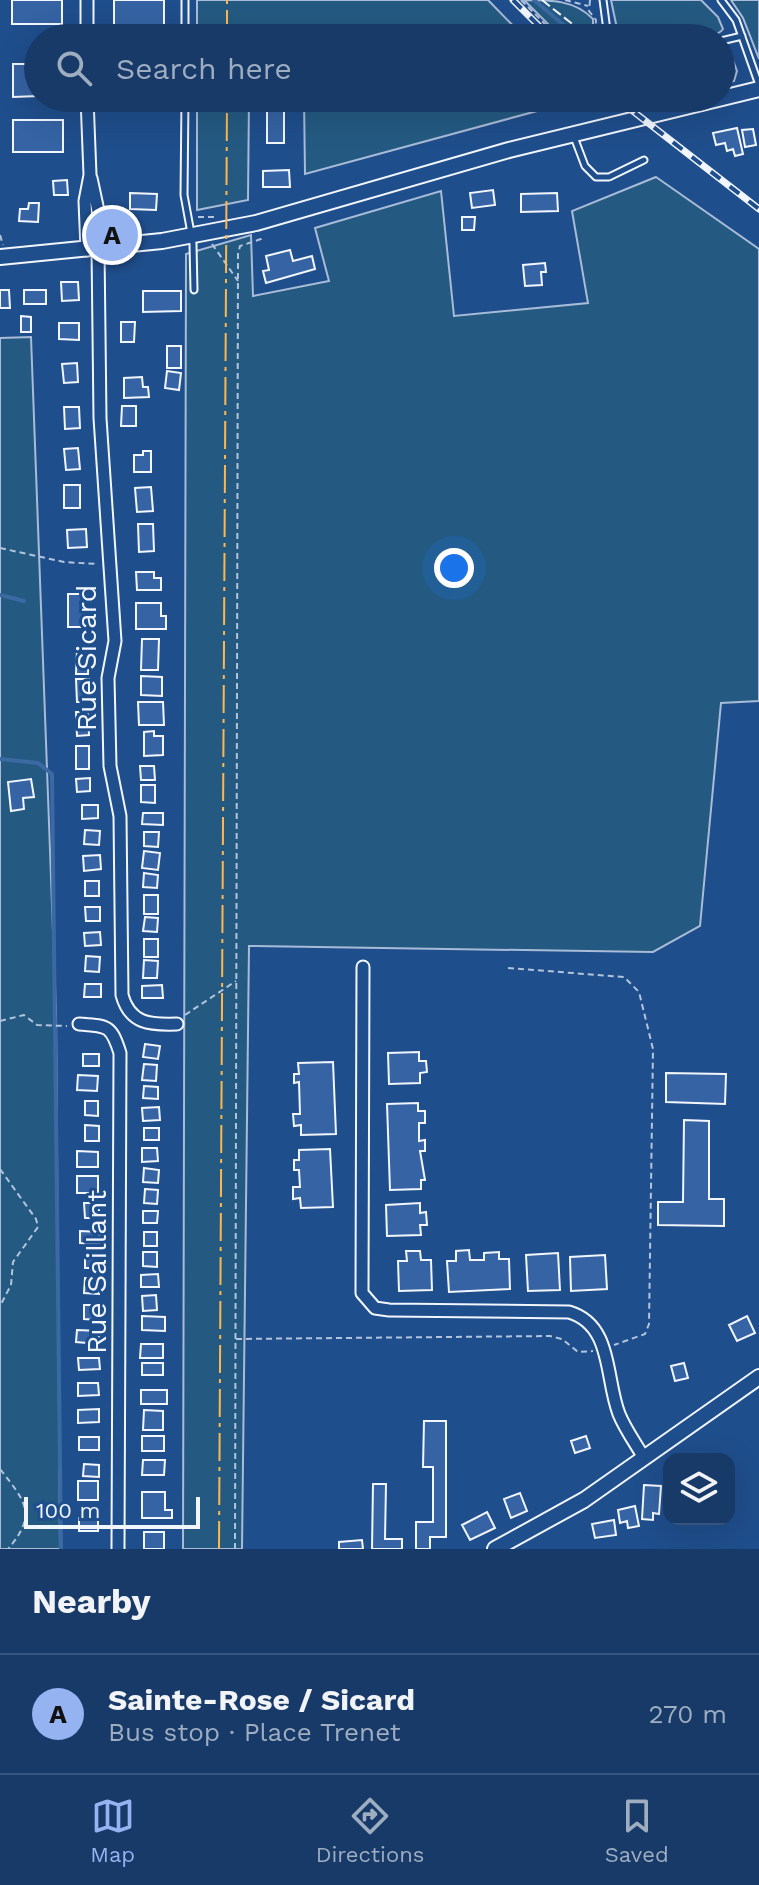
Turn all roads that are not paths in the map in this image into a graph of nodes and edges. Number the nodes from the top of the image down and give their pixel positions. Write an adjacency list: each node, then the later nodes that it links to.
1 (87, 0): 5 (street)
2 (185, 0): 6 (lane)
3 (603, 0): 7 (lane)
4 (721, 0): 8 (lane)
5 (87, 24)
6 (185, 24)
7 (606, 24)
8 (742, 36): 9 (lane); 10 (lane)
9 (735, 38)
10 (759, 87): 11 (street)
11 (735, 93)
12 (88, 112): 17 (street)
13 (185, 112): 18 (lane)
14 (660, 112): 15 (street)
15 (573, 134): 16 (lane); 18 (street)
16 (644, 160)
17 (90, 175): 19 (street); 19 (street)
18 (192, 236): 19 (street); 21 (lane)
19 (97, 249): 20 (street); 24 (street, Rue Sicard)
20 (1, 251)
21 (194, 290)
22 (363, 967): 26 (street)
23 (79, 1024): 27 (street, Rue Saillant)
24 (177, 1024)
25 (759, 1377): 26 (street)
26 (644, 1458): 28 (street)
27 (118, 1549)
28 (495, 1549)

